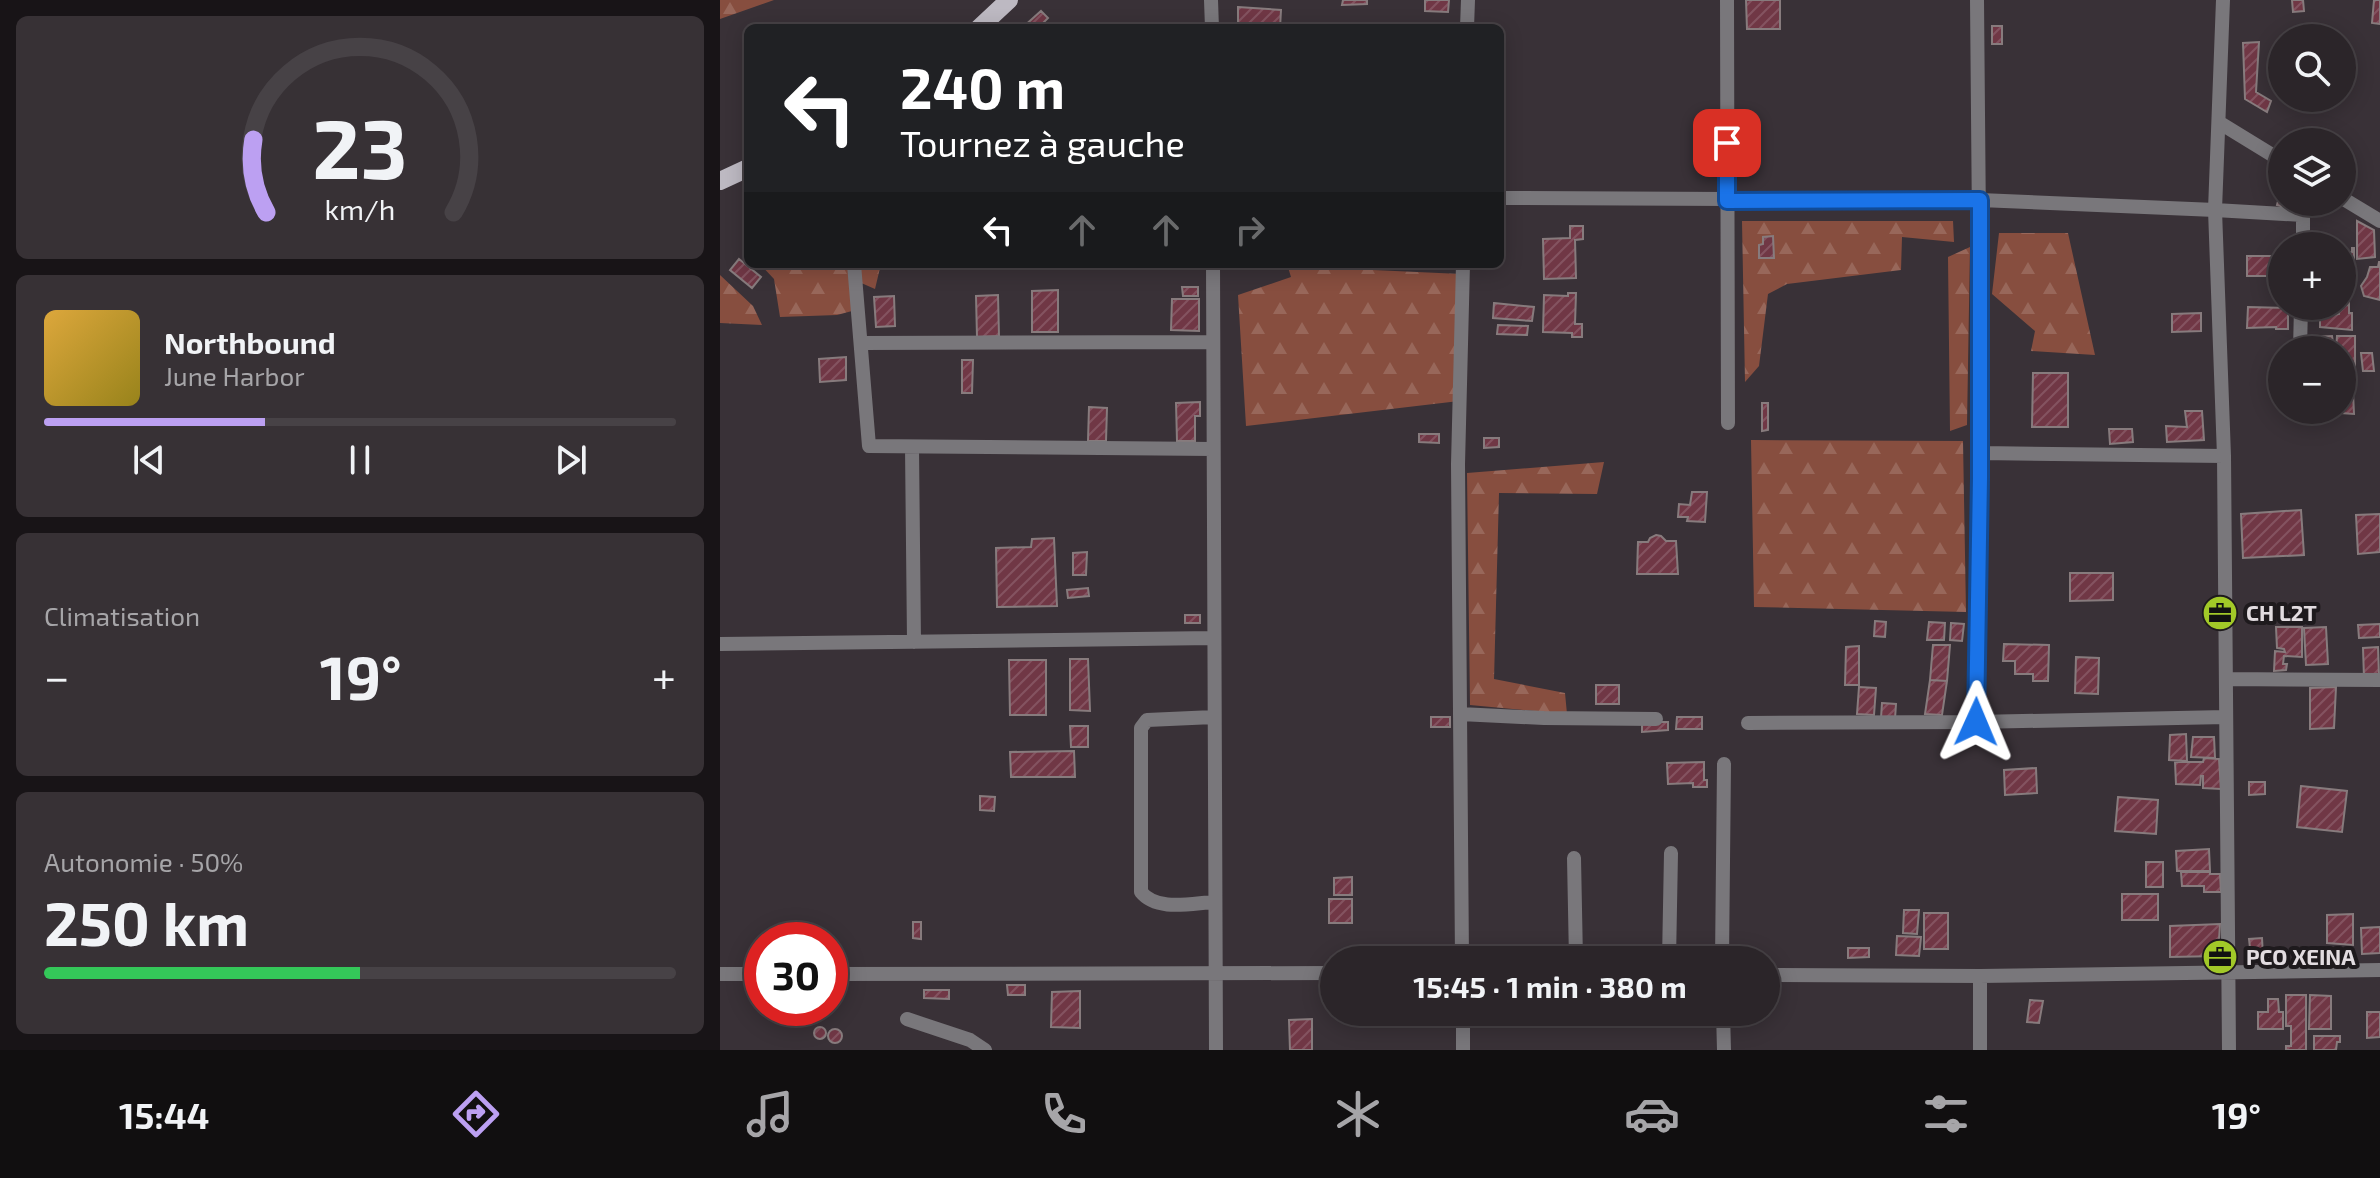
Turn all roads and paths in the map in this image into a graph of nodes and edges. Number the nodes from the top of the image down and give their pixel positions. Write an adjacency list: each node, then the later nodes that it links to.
1 (1009, 0): 7 (main road)
2 (1211, 0): 8 (street)
3 (1468, 0): 9 (street)
4 (1727, 0): 16 (street)
5 (1977, 0): 15 (street)
6 (2223, 0): 10 (street)
7 (983, 24)
8 (1212, 24)
9 (1467, 24)
10 (2220, 123): 11 (street); 18 (street)
11 (2268, 152)
12 (744, 170): 13 (main road)
13 (720, 181)
14 (1504, 198): 16 (street)
15 (1980, 200): 16 (street); 18 (street); 29 (street)
16 (1727, 201): 26 (street)
17 (2356, 206): 19 (street)
18 (2215, 210): 20 (street); 30 (street)
19 (2380, 221)
20 (2303, 232)
21 (854, 268): 25 (street)
22 (1213, 268): 24 (street)
23 (1463, 268): 36 (street)
24 (1213, 342): 25 (street); 28 (street)
25 (862, 343): 27 (street)
26 (1728, 423)
27 (912, 447): 28 (street); 32 (street)
28 (1213, 449): 31 (street)
29 (1981, 453): 30 (street); 40 (street)
30 (2224, 456): 34 (street)
31 (1214, 638): 32 (street); 37 (street)
32 (914, 642): 33 (street)
33 (720, 644)
34 (2226, 679): 35 (street); 38 (street)
35 (2380, 680)
36 (1460, 714): 39 (street); 46 (street)
37 (1214, 717): 45 (street); 45 (street)
38 (2226, 717): 40 (street); 51 (street)
39 (1656, 719)
40 (1976, 722): 41 (street)
41 (1748, 723)
42 (1724, 764): 49 (street)
43 (1671, 853): 48 (street)
44 (1574, 858): 47 (street)
45 (1215, 902): 52 (street)
46 (1462, 946)
47 (1576, 946)
48 (1669, 946)
49 (1722, 946)
50 (2380, 970): 51 (street)
51 (2228, 971): 58 (street); 67 (street)
52 (1215, 972): 53 (street); 56 (street); 63 (street)
53 (1320, 973)
54 (720, 974): 55 (street)
55 (744, 974)
56 (848, 974)
57 (1780, 975): 58 (street)
58 (1980, 976): 66 (street)
59 (907, 1019): 62 (street)
60 (1463, 1026): 64 (street)
61 (1723, 1026): 65 (street)
62 (985, 1050)
63 (1216, 1050)
64 (1463, 1050)
65 (1724, 1050)
66 (1980, 1050)
67 (2229, 1050)

